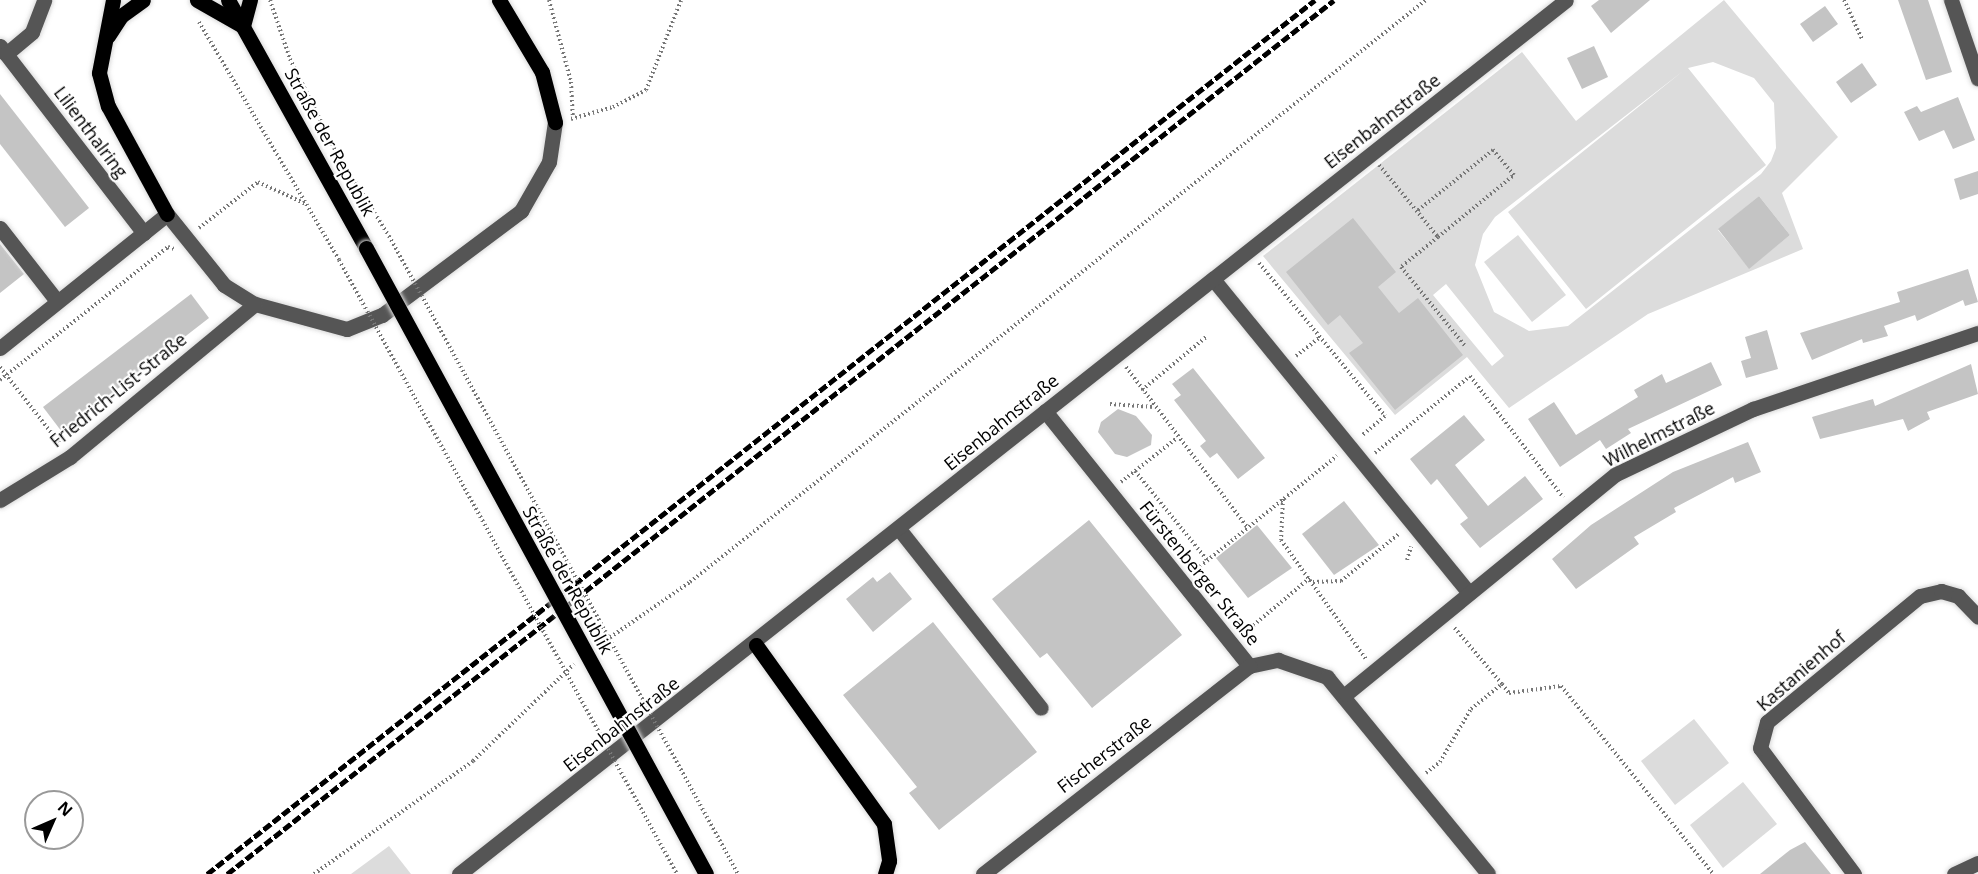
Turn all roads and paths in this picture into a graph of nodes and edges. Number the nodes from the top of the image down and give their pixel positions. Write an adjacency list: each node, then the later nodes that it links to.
1 (44, 0): 19 (street, Lilienthalring)
2 (113, 0): 18 (main road)
3 (143, 0): 18 (main road)
4 (197, 0): 16 (main road)
5 (228, 0): 16 (main road, Straße der Republik)
6 (250, 0): 16 (main road)
7 (270, 0): 83 (path, bridge)
8 (499, 0): 22 (main road)
9 (549, 0): 21 (path)
10 (681, 0): 21 (path)
11 (1426, 0): 70 (path)
12 (1566, 0): 23 (street, Eisenbahnstraße)
13 (1844, 0): 17 (path)
14 (1951, 0): 20 (street)
15 (196, 18): 24 (path)
16 (243, 26): 82 (main road, Straße der Republik, bridge)
17 (1862, 39)
18 (100, 49): 26 (main road)
19 (3, 50): 28 (street, Lilienthalring)
20 (1978, 78)
21 (573, 119): 22 (path)
22 (555, 122): 35 (street)
23 (1371, 155): 25 (path); 31 (street, Eisenbahnstraße)
24 (307, 204): 29 (path); 81 (path, bridge)
25 (1417, 211): 30 (path); 30 (path)
26 (167, 214): 28 (street); 29 (street)
27 (0, 228): 34 (street)
28 (144, 233): 34 (street)
29 (187, 237): 35 (street)
30 (1438, 237): 39 (path)
31 (1250, 250): 33 (street, Eisenbahnstraße); 38 (path)
32 (183, 257): 44 (path)
33 (1213, 279): 41 (street, Eisenbahnstraße); 42 (street)
34 (57, 301): 40 (street)
35 (255, 304): 52 (street, Friedrich-List-Straße)
36 (1978, 333): 58 (street, Wilhelmstraße)
37 (1206, 337): 46 (path)
38 (1319, 338): 42 (path); 51 (path)
39 (1466, 347)
40 (0, 348)
41 (1117, 356): 46 (path); 49 (street, Eisenbahnstraße)
42 (1285, 365): 51 (street)
43 (0, 366): 44 (path)
44 (6, 375): 45 (path); 52 (path)
45 (0, 380)
46 (1142, 390): 48 (path)
47 (1110, 404): 48 (path)
48 (1154, 407): 50 (path)
49 (1045, 411): 55 (street, Fürstenberger Straße); 61 (street, Eisenbahnstraße)
50 (1177, 438): 54 (path); 60 (path)
51 (1350, 446): 53 (street); 56 (path)
52 (70, 457): 57 (street, Friedrich-List-Straße)
53 (1363, 463): 58 (path); 59 (street)
54 (1135, 471): 55 (path); 62 (path)
55 (1110, 491): 64 (street, Fürstenberger Straße)
56 (1283, 499): 60 (path); 63 (path)
57 (0, 500)
58 (1572, 510): 65 (street, Wilhelmstraße)
59 (1412, 523): 63 (path); 65 (street)
60 (1246, 527): 62 (path)
61 (900, 529): 69 (street, Eisenbahnstraße); 76 (street)
62 (1207, 560): 64 (path)
63 (1312, 580): 68 (path); 73 (path)
64 (1181, 581): 68 (street, Fürstenberger Straße)
65 (1469, 593): 66 (street, Wilhelmstraße)
66 (1443, 614): 73 (street, Wilhelmstraße); 74 (path)
67 (1978, 617): 88 (street, Kastanienhof)
68 (1232, 644): 72 (street, Fürstenberger Straße)
69 (756, 645): 80 (street, Eisenbahnstraße); 84 (main road)
70 (590, 652)
71 (580, 658): 79 (path)
72 (1249, 666): 75 (street, Fürstenberger Straße); 85 (street, Fischerstraße)
73 (1374, 669): 75 (street, Wilhelmstraße)
74 (1502, 684): 77 (path); 87 (path)
75 (1346, 694): 77 (street, Fürstenberger Straße)
76 (1041, 708)
77 (1416, 781): 86 (street, Fürstenberger Straße)
78 (1974, 868): 89 (street)
79 (314, 874)
80 (459, 874)
81 (677, 874)
82 (706, 874)
83 (738, 874)
84 (885, 874)
85 (983, 874)
86 (1488, 874)
87 (1713, 874)
88 (1854, 874)
89 (1954, 874)

